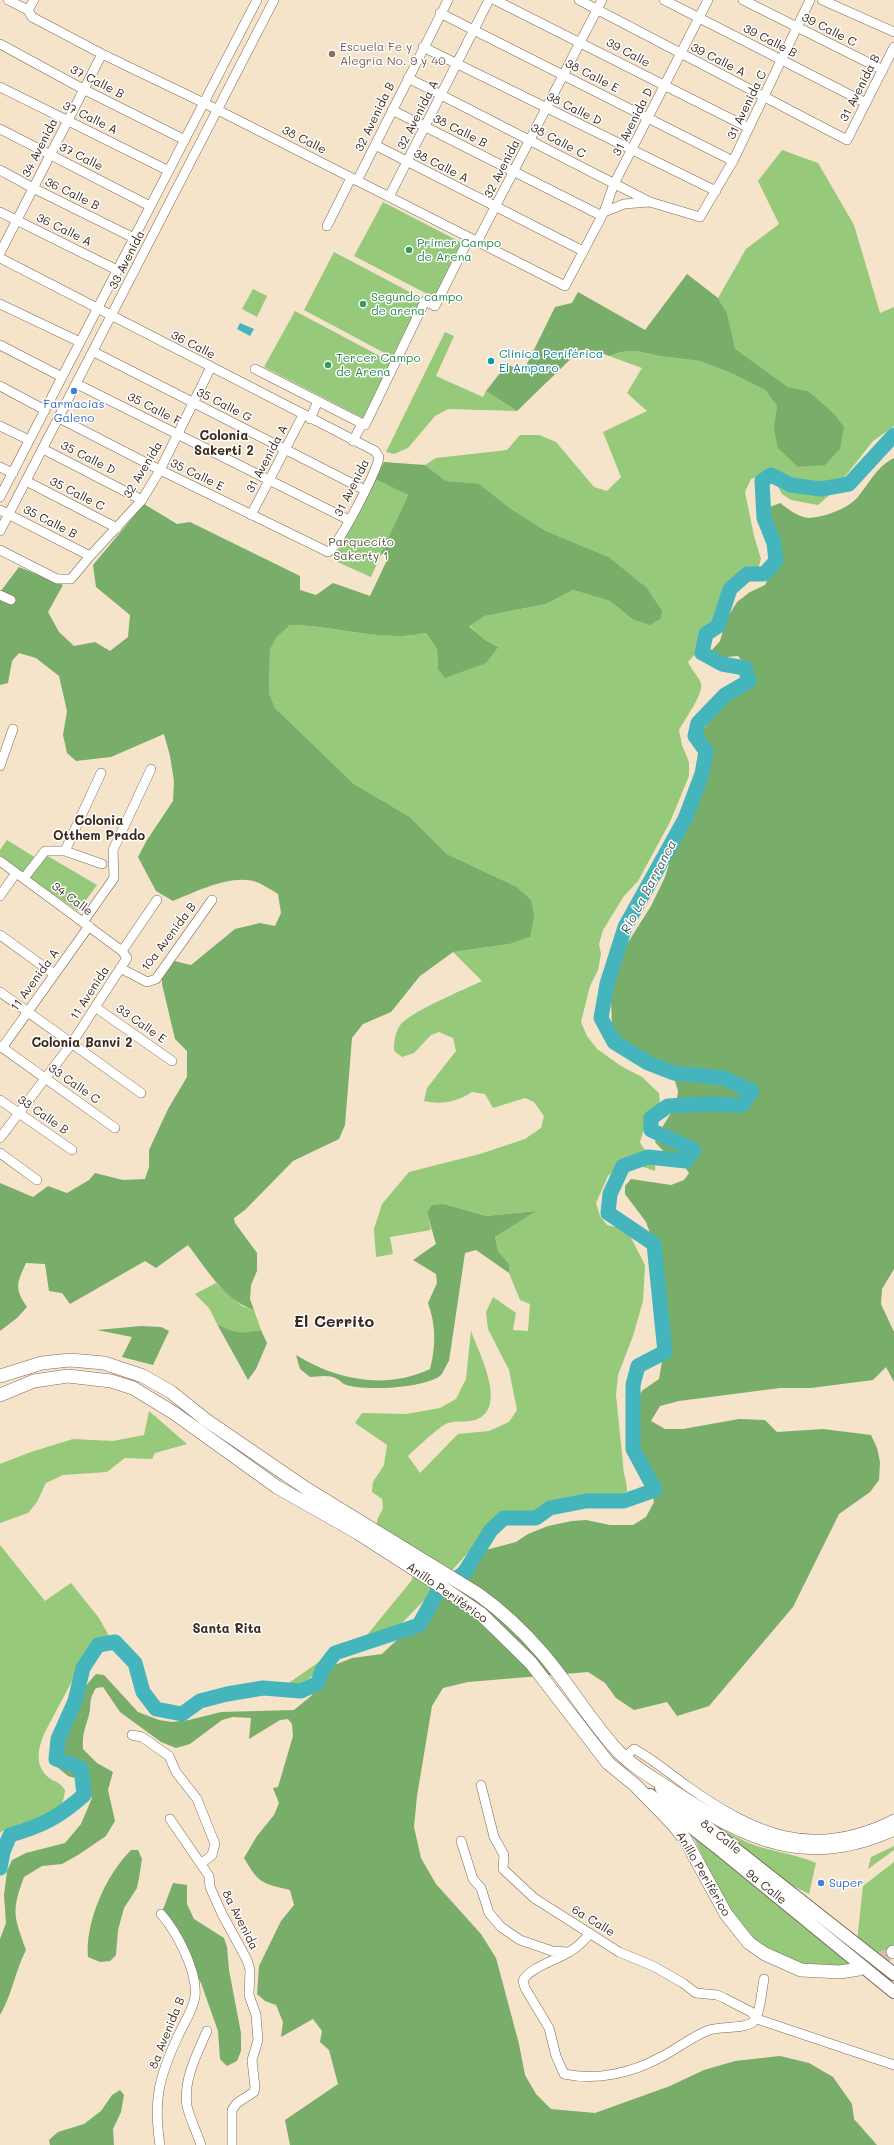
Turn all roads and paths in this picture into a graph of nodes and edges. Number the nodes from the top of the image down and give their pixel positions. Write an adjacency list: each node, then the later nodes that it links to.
1 (8, 0): 17 (street, 38 Calle)
2 (34, 0): 17 (street)
3 (257, 0): 39 (street, 33 Avenida)
4 (274, 0): 42 (street, 33 Avenida)
5 (448, 0): 18 (street, 32 Avenida B)
6 (489, 0): 21 (street, 32 Avenida A)
7 (495, 0): 23 (street, 39 Calle)
8 (579, 0): 16 (street, 39 Calle A)
9 (602, 0): 16 (street, 32 Avenida)
10 (664, 0): 19 (street, 39 Calle B)
11 (708, 0): 19 (street, 31 Avenida D)
12 (743, 0): 20 (street, 39 Calle C)
13 (810, 0): 20 (street, 31 Avenida C)
14 (822, 0): 15 (street)
15 (837, 3): 22 (street)
16 (597, 10): 23 (street, 32 Avenida); 28 (street, 39 Calle A)
17 (30, 13): 27 (street, 38 Calle)
18 (440, 13): 21 (street, 38 Calle E); 25 (street, 32 Avenida B)
19 (699, 18): 28 (street, 31 Avenida D); 29 (street, 39 Calle B)
20 (797, 27): 29 (street, 31 Avenida C); 31 (street, 39 Calle C)
21 (474, 30): 30 (street, 32 Avenida A); 32 (street, 38 Calle E)
22 (894, 32)
23 (580, 42): 32 (street, 32 Avenida); 35 (street, 39 Calle)
24 (0, 44): 36 (street, 37 Calle B)
25 (423, 47): 30 (street, 38 Calle D); 33 (street, 32 Avenida B)
26 (894, 47): 31 (street, 31 Avenida B)
27 (102, 54): 36 (street, 34 Avenida); 39 (street, 38 Calle)
28 (681, 54): 35 (street, 31 Avenida D); 38 (street, 39 Calle A)
29 (782, 60): 38 (street, 31 Avenida C); 40 (street, 39 Calle B)
30 (457, 64): 37 (street, 32 Avenida A); 41 (street, 38 Calle D)
31 (883, 70): 40 (street, 31 Avenida B)
32 (563, 75): 41 (street, 32 Avenida); 44 (street, 38 Calle E)
33 (408, 78): 37 (street, 38 Calle C); 43 (street, 32 Avenida B)
34 (0, 86): 45 (street, 37 Calle A)
35 (665, 86): 44 (street, 31 Avenida D); 47 (street, 39 Calle)
36 (83, 89): 45 (street, 34 Avenida); 50 (street, 37 Calle B)
37 (441, 94): 46 (street, 32 Avenida A); 49 (street, 38 Calle C)
38 (764, 97): 47 (street, 31 Avenida C); 51 (street, 39 Calle A)
39 (204, 103): 42 (street, 38 Calle); 50 (street, 33 Avenida)
40 (866, 103): 51 (street, 31 Avenida B)
41 (546, 109): 49 (street, 32 Avenida); 53 (street, 38 Calle D)
42 (217, 110): 60 (street, 38 Calle); 83 (street, 33 Avenida)
43 (392, 110): 46 (street, 38 Calle B); 52 (street, 32 Avenida B)
44 (649, 118): 53 (street, 31 Avenida D); 55 (street, 38 Calle E)
45 (68, 121): 54 (street, 34 Avenida); 58 (street, 37 Calle A)
46 (425, 127): 56 (street, 32 Avenida A); 59 (street, 38 Calle B)
47 (749, 128): 55 (street, 31 Avenida C)
48 (0, 129): 54 (street, 37 Calle)
49 (530, 139): 59 (street, 32 Avenida); 61 (street, 38 Calle C)
50 (184, 140): 58 (street, 33 Avenida)
51 (847, 140)
52 (375, 145): 56 (street, 38 Calle A); 60 (street, 32 Avenida B)
53 (631, 151): 61 (street, 31 Avenida D); 63 (street, 38 Calle D)
54 (50, 155): 62 (street, 34 Avenida); 66 (street, 37 Calle)
55 (733, 161): 63 (street, 31 Avenida C)
56 (407, 162): 64 (street, 32 Avenida A); 67 (street, 38 Calle A)
57 (0, 170): 62 (street, 36 Calle B)
58 (169, 171): 66 (street, 33 Avenida)
59 (514, 172): 67 (street, 32 Avenida); 69 (street, 38 Calle B)
60 (354, 180): 64 (street, 38 Calle); 72 (street, 32 Avenida B)
61 (614, 184): 65 (street, 38 Calle C); 69 (street, 31 Avenida D)
62 (33, 188): 71 (street, 34 Avenida); 73 (street, 36 Calle B)
63 (716, 191): 70 (street, 31 Avenida C)
64 (389, 197): 74 (street, 38 Calle)
65 (650, 202): 69 (street); 70 (street, 38 Calle C)
66 (150, 206): 73 (street, 33 Avenida)
67 (496, 207): 75 (street, 32 Avenida); 76 (street, 38 Calle A)
68 (0, 212): 71 (street, 36 Calle A)
69 (603, 214): 76 (street, 31 Avenida D)
70 (700, 217)
71 (17, 220): 77 (street, 34 Avenida); 79 (street, 36 Calle A)
72 (327, 226)
73 (134, 238): 79 (street, 33 Avenida)
74 (469, 238): 75 (street, 38 Calle); 97 (street)
75 (478, 242): 80 (street, 38 Calle)
76 (582, 251): 80 (street, 31 Avenida D)
77 (0, 253)
78 (0, 258): 82 (street, 36 Calle)
79 (117, 270): 82 (street, 33 Avenida)
80 (565, 286)
81 (0, 304): 84 (street)
82 (98, 308): 83 (street, 36 Calle); 84 (street, 33 Avenida)
83 (112, 316): 86 (street, 33 Avenida); 87 (street, 36 Calle)
84 (80, 342): 89 (street, 33 Avenida)
85 (0, 345): 89 (street)
86 (94, 352): 90 (street, 33 Avenida); 93 (street, 35 Calle G)
87 (211, 368): 93 (street, 32 Avenida); 95 (street, 36 Calle)
88 (255, 369): 92 (street)
89 (62, 377): 94 (street, 33 Avenida)
90 (77, 384): 96 (street, 33 Avenida); 99 (street, 35 Calle F)
91 (0, 386): 94 (street)
92 (318, 401): 95 (street, 31 Avenida A); 97 (street)
93 (194, 403): 99 (street, 32 Avenida); 103 (street, 35 Calle G)
94 (45, 410): 100 (street, 33 Avenida)
95 (307, 417): 101 (street, 36 Calle); 103 (street, 31 Avenida A)
96 (59, 418): 102 (street, 33 Avenida); 106 (street, 35 Calle E)
97 (362, 424): 101 (street)
98 (0, 426): 100 (street)
99 (178, 434): 106 (street, 32 Avenida); 109 (street, 35 Calle F)
100 (29, 440): 107 (street, 33 Avenida)
101 (353, 441): 104 (street, 36 Calle)
102 (43, 448): 108 (street, 33 Avenida); 112 (street, 35 Calle D)
103 (286, 449): 109 (street, 31 Avenida A); 110 (street, 35 Calle G)
104 (375, 451): 110 (street, 31 Avenida)
105 (0, 467): 107 (street)
106 (160, 470): 112 (street, 32 Avenida); 115 (street, 35 Calle E)
107 (13, 473): 111 (street, 33 Avenida)
108 (26, 481): 114 (street, 33 Avenida); 117 (street, 35 Calle C)
109 (270, 481): 115 (street, 31 Avenida A); 116 (street, 35 Calle F)
110 (365, 490): 116 (street, 31 Avenida)
111 (0, 497)
112 (142, 500): 117 (street, 32 Avenida)
113 (0, 510): 114 (street, 35 Calle B)
114 (9, 514): 118 (street, 33 Avenida); 121 (street, 35 Calle B)
115 (251, 515): 120 (street, 35 Calle E)
116 (349, 520): 120 (street, 31 Avenida)
117 (117, 528): 121 (street, 32 Avenida)
118 (0, 531)
119 (0, 550): 121 (street, 32 Avenida)
120 (325, 551)
121 (90, 556)
122 (0, 595): 123 (street)
123 (11, 600)
124 (13, 729): 125 (street)
125 (0, 766)
126 (151, 769): 135 (street, 11 Avenida A)
127 (101, 773): 128 (street)
128 (66, 852): 130 (street); 131 (street)
129 (0, 861): 131 (street, 34 Calle)
130 (102, 864)
131 (20, 876): 132 (street); 135 (street, 34 Calle)
132 (0, 896)
133 (157, 900): 137 (street, 11 Avenida)
134 (212, 900): 138 (street, 10a Avenida B)
135 (86, 924): 137 (street, 34 Calle); 139 (street, 11 Avenida A)
136 (0, 935): 139 (street)
137 (124, 954): 138 (street, 11 Avenida)
138 (120, 968): 141 (street, 11 Avenida)
139 (54, 974): 142 (street, 11 Avenida A)
140 (0, 992): 142 (street)
141 (95, 1007): 143 (street, 11 Avenida); 145 (street, 33 Calle E)
142 (27, 1013): 143 (street); 144 (street, 11 Avenida A)
143 (72, 1043): 146 (street, 11 Avenida); 147 (street)
144 (1, 1047): 146 (street, 33 Calle C)
145 (172, 1061)
146 (46, 1079): 149 (street, 11 Avenida); 150 (street, 33 Calle C)
147 (141, 1093)
148 (0, 1100): 149 (street, 33 Calle B)
149 (18, 1114): 151 (street, 11 Avenida); 152 (street, 33 Calle B)
150 (115, 1128)
151 (0, 1138)
152 (72, 1150)
153 (0, 1153): 154 (street)
154 (37, 1180)
155 (0, 1376): 158 (highway, Anillo Periférico)
156 (0, 1395): 161 (highway, Anillo Periférico)
157 (132, 1735): 167 (street)
158 (621, 1753): 159 (highway, Anillo Periférico); 162 (street, Anillo Periférico)
159 (644, 1772): 162 (highway, Anillo Periférico); 172 (main road, 8a Calle)
160 (481, 1785): 169 (street, 6a Calle)
161 (636, 1785): 171 (highway, Anillo Periférico); 174 (main road, 9a Calle)
162 (700, 1802): 164 (street, Anillo Periférico); 165 (highway, Anillo Periférico)
163 (170, 1819): 167 (street, 8a Avenida)
164 (894, 1819)
165 (894, 1829)
166 (461, 1841): 170 (street)
167 (201, 1864): 180 (street, 8a Avenida)
168 (161, 1914): 178 (street, 8a Avenida B)
169 (590, 1933): 170 (street); 175 (street, 6a Calle)
170 (570, 1952): 175 (street)
171 (859, 1969)
172 (894, 1974)
173 (764, 1979): 175 (street)
174 (894, 1992)
175 (756, 2019): 177 (street, 6a Calle)
176 (207, 2031): 179 (street)
177 (894, 2065)
178 (160, 2145)
179 (201, 2145)
180 (232, 2145)

